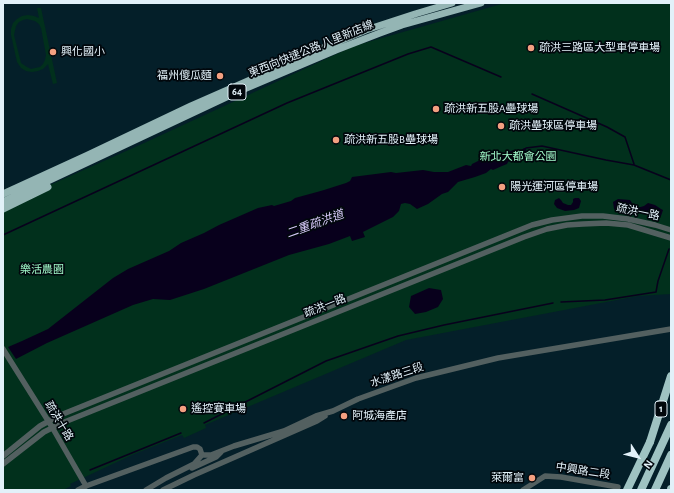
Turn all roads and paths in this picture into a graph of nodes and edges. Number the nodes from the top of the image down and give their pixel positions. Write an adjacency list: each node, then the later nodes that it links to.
1 (452, 3): 4 (highway, 東西向快速公路 八里新店線 / 64)
2 (481, 3): 3 (highway, 東西向快速公路 八里新店線 / 64)
3 (81, 166): 5 (highway, 東西向快速公路 八里新店線 / 64); 6 (highway)
4 (3, 194)
5 (3, 202)
6 (3, 209)
7 (671, 230): 14 (street, 疏洪一路)
8 (671, 238): 16 (street, 疏洪一路)
9 (671, 329): 13 (street, 水漾路三段)
10 (3, 349): 14 (street, 疏洪十路)
11 (671, 376): 17 (highway, 1)
12 (671, 392): 17 (highway, 1)
13 (333, 411): 18 (street, 水漾路三段); 28 (street)
14 (48, 421): 16 (street, 疏洪十路); 21 (street, 疏洪一路)
15 (671, 425): 31 (highway, 1)
16 (52, 427): 22 (street, 疏洪一路); 24 (street, 疏洪十路)
17 (650, 442): 30 (highway, 1, bridge)
18 (222, 450): 19 (street, 水漾路三段); 23 (street)
19 (202, 455): 23 (street, 水漾路三段); 24 (street)
20 (671, 455): 32 (highway)
21 (3, 456)
22 (3, 464)
23 (182, 470): 27 (street, 水漾路三段)
24 (86, 486): 26 (street)
25 (618, 487): 29 (street, 中興路二段)
26 (78, 490)
27 (146, 490)
28 (163, 490)
29 (523, 490)
30 (627, 490)
31 (641, 490)
32 (655, 490)

